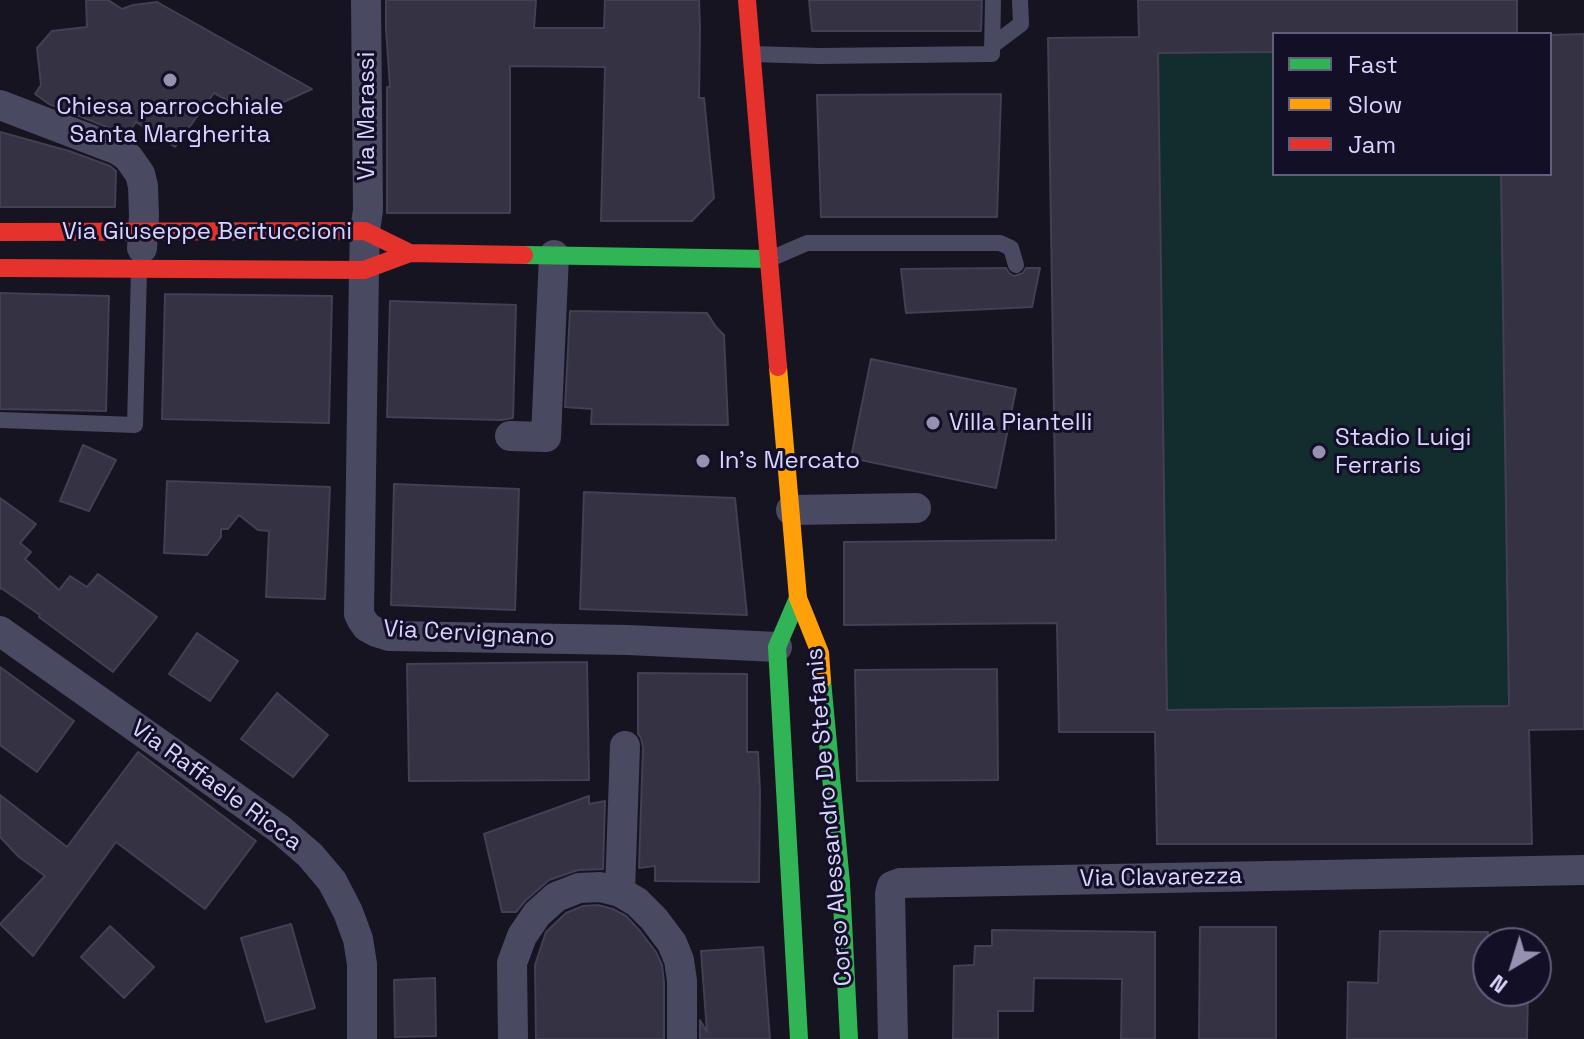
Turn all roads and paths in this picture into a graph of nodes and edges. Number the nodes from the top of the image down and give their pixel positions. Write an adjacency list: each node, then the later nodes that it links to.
1 (366, 0): 10 (street, Via Marassi)
2 (747, 0): 6 (main road, Corso Alessandro De Stefanis)
3 (993, 0): 5 (lane)
4 (1020, 0): 5 (lane)
5 (993, 45): 6 (lane)
6 (751, 54): 14 (main road, Corso Alessandro De Stefanis)
7 (0, 105): 9 (street)
8 (186, 219): 9 (lane)
9 (144, 224): 10 (main road, Via Giuseppe Bertuccioni); 11 (main road, Via Giuseppe Bertuccioni); 17 (street)
10 (365, 231): 12 (main road, Via Giuseppe Bertuccioni); 18 (street, Via Cervignano)
11 (0, 232)
12 (410, 253): 13 (main road, Via Giuseppe Bertuccioni); 18 (main road, Via Giuseppe Bertuccioni)
13 (554, 255): 14 (main road, Via Giuseppe Bertuccioni); 20 (street)
14 (769, 259): 15 (lane); 22 (main road, Corso Alessandro De Stefanis)
15 (1016, 265)
16 (0, 268): 17 (main road, Via Giuseppe Bertuccioni)
17 (139, 269): 18 (main road, Via Giuseppe Bertuccioni); 19 (lane, Via Giuseppe Bertuccioni)
18 (364, 270): 25 (street, Via Cervignano)
19 (0, 420)
20 (510, 436)
21 (916, 508): 22 (street)
22 (791, 510): 23 (main road, Corso Alessandro De Stefanis)
23 (798, 598): 25 (main road, Corso Alessandro De Stefanis); 33 (main road, Corso Alessandro De Stefanis)
24 (0, 631): 29 (street, Via Raffaele Ricca)
25 (777, 647): 32 (main road, Corso Alessandro De Stefanis)
26 (625, 746): 28 (street)
27 (1584, 870): 34 (street, Via Clavarezza)
28 (620, 892): 30 (street); 31 (street)
29 (362, 1039)
30 (513, 1039)
31 (682, 1039)
32 (799, 1039)
33 (849, 1039)
34 (893, 1039)

